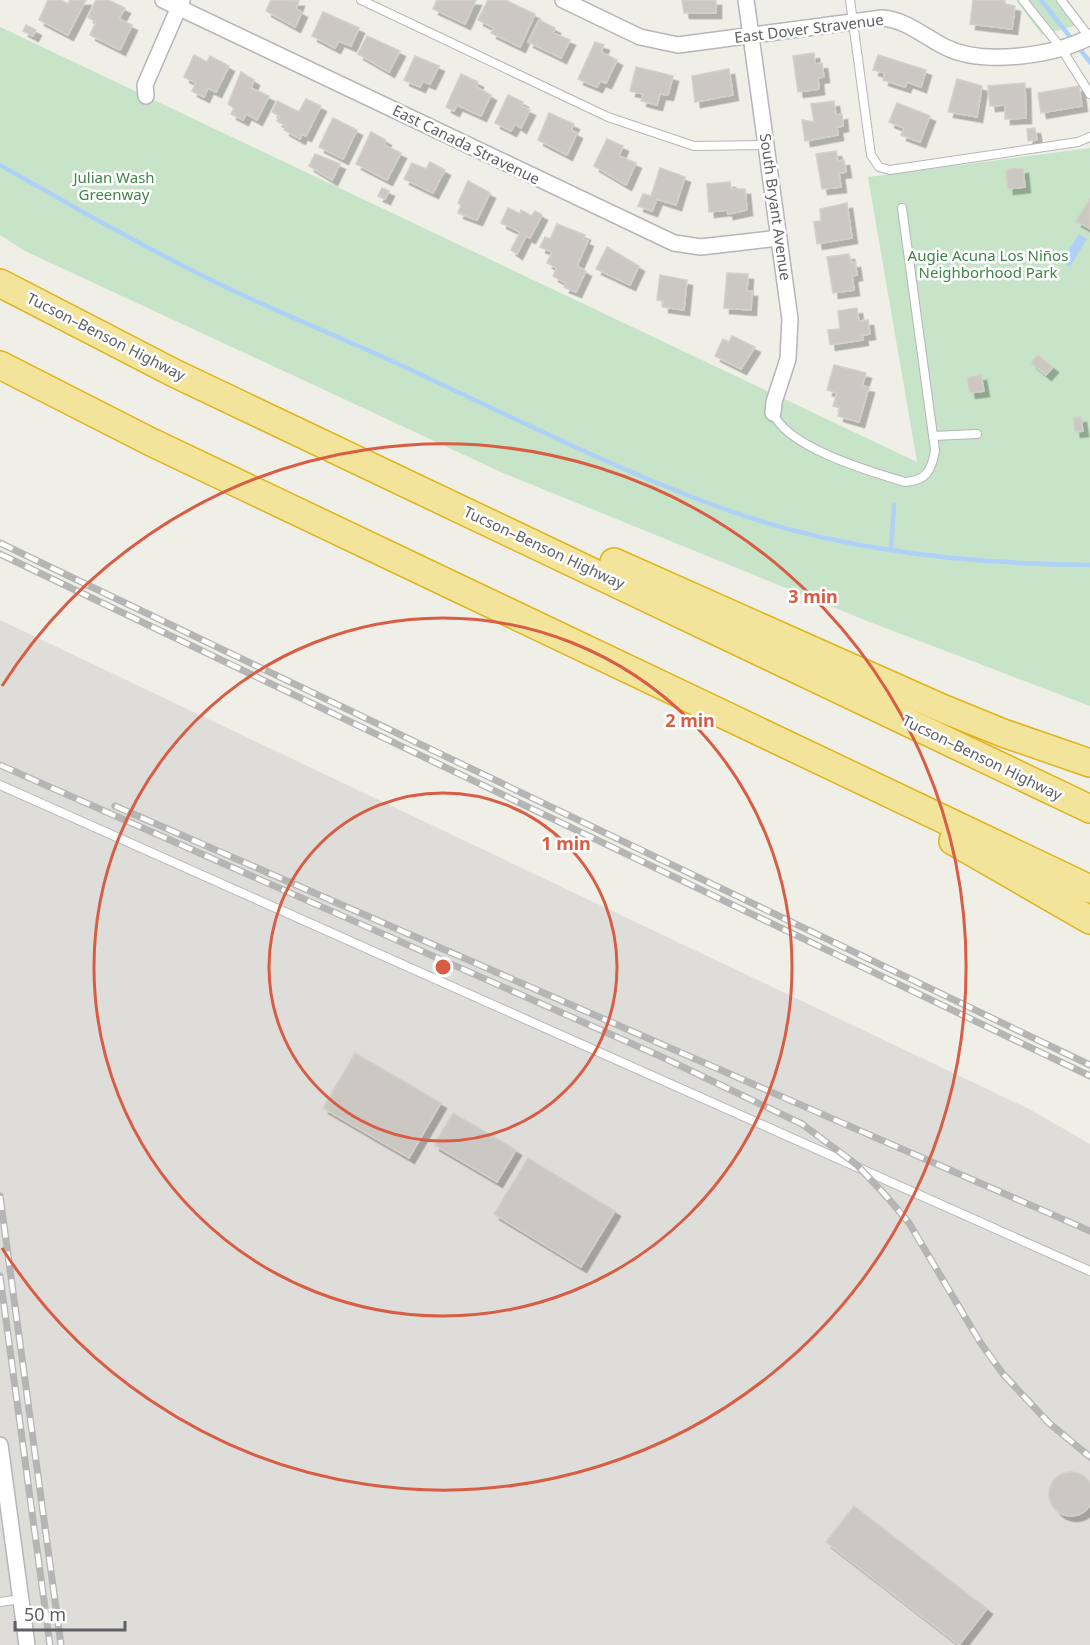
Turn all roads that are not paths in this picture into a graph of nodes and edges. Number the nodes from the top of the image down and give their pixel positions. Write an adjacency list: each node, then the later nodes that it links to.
1 (163, 0): 8 (street, East Canada Stravenue)
2 (361, 0): 16 (lane)
3 (563, 0): 10 (street, East Dover Stravenue)
4 (746, 0): 10 (street, South Bryant Avenue)
5 (850, 0): 9 (lane)
6 (1023, 0): 12 (lane)
7 (1061, 0): 11 (lane)
8 (180, 4): 14 (street); 18 (street, East Canada Stravenue)
9 (853, 21): 10 (street, East Dover Stravenue); 12 (street, East Dover Stravenue); 15 (lane)
10 (751, 36): 16 (street, South Bryant Avenue)
11 (1090, 37): 12 (street, East Dover Stravenue)
12 (1062, 48): 13 (lane)
13 (1090, 94)
14 (146, 96)
15 (1090, 137)
16 (766, 145): 18 (street, South Bryant Avenue)
17 (902, 208): 24 (lane)
18 (779, 238): 22 (street, South Bryant Avenue)
19 (0, 282): 20 (highway, Tucson–Benson Highway)
20 (140, 355): 26 (highway); 28 (highway, Tucson–Benson Highway)
21 (0, 365): 25 (highway)
22 (773, 413): 24 (lane)
23 (977, 434): 24 (lane)
24 (933, 436)
25 (775, 739): 29 (highway); 30 (highway)
26 (1090, 762)
27 (0, 785): 31 (lane)
28 (1090, 809)
29 (1090, 889)
30 (1090, 920)
31 (1090, 1271)
32 (0, 1442): 33 (street)
33 (21, 1599): 34 (lane); 35 (street)
34 (0, 1602)
35 (27, 1645)

